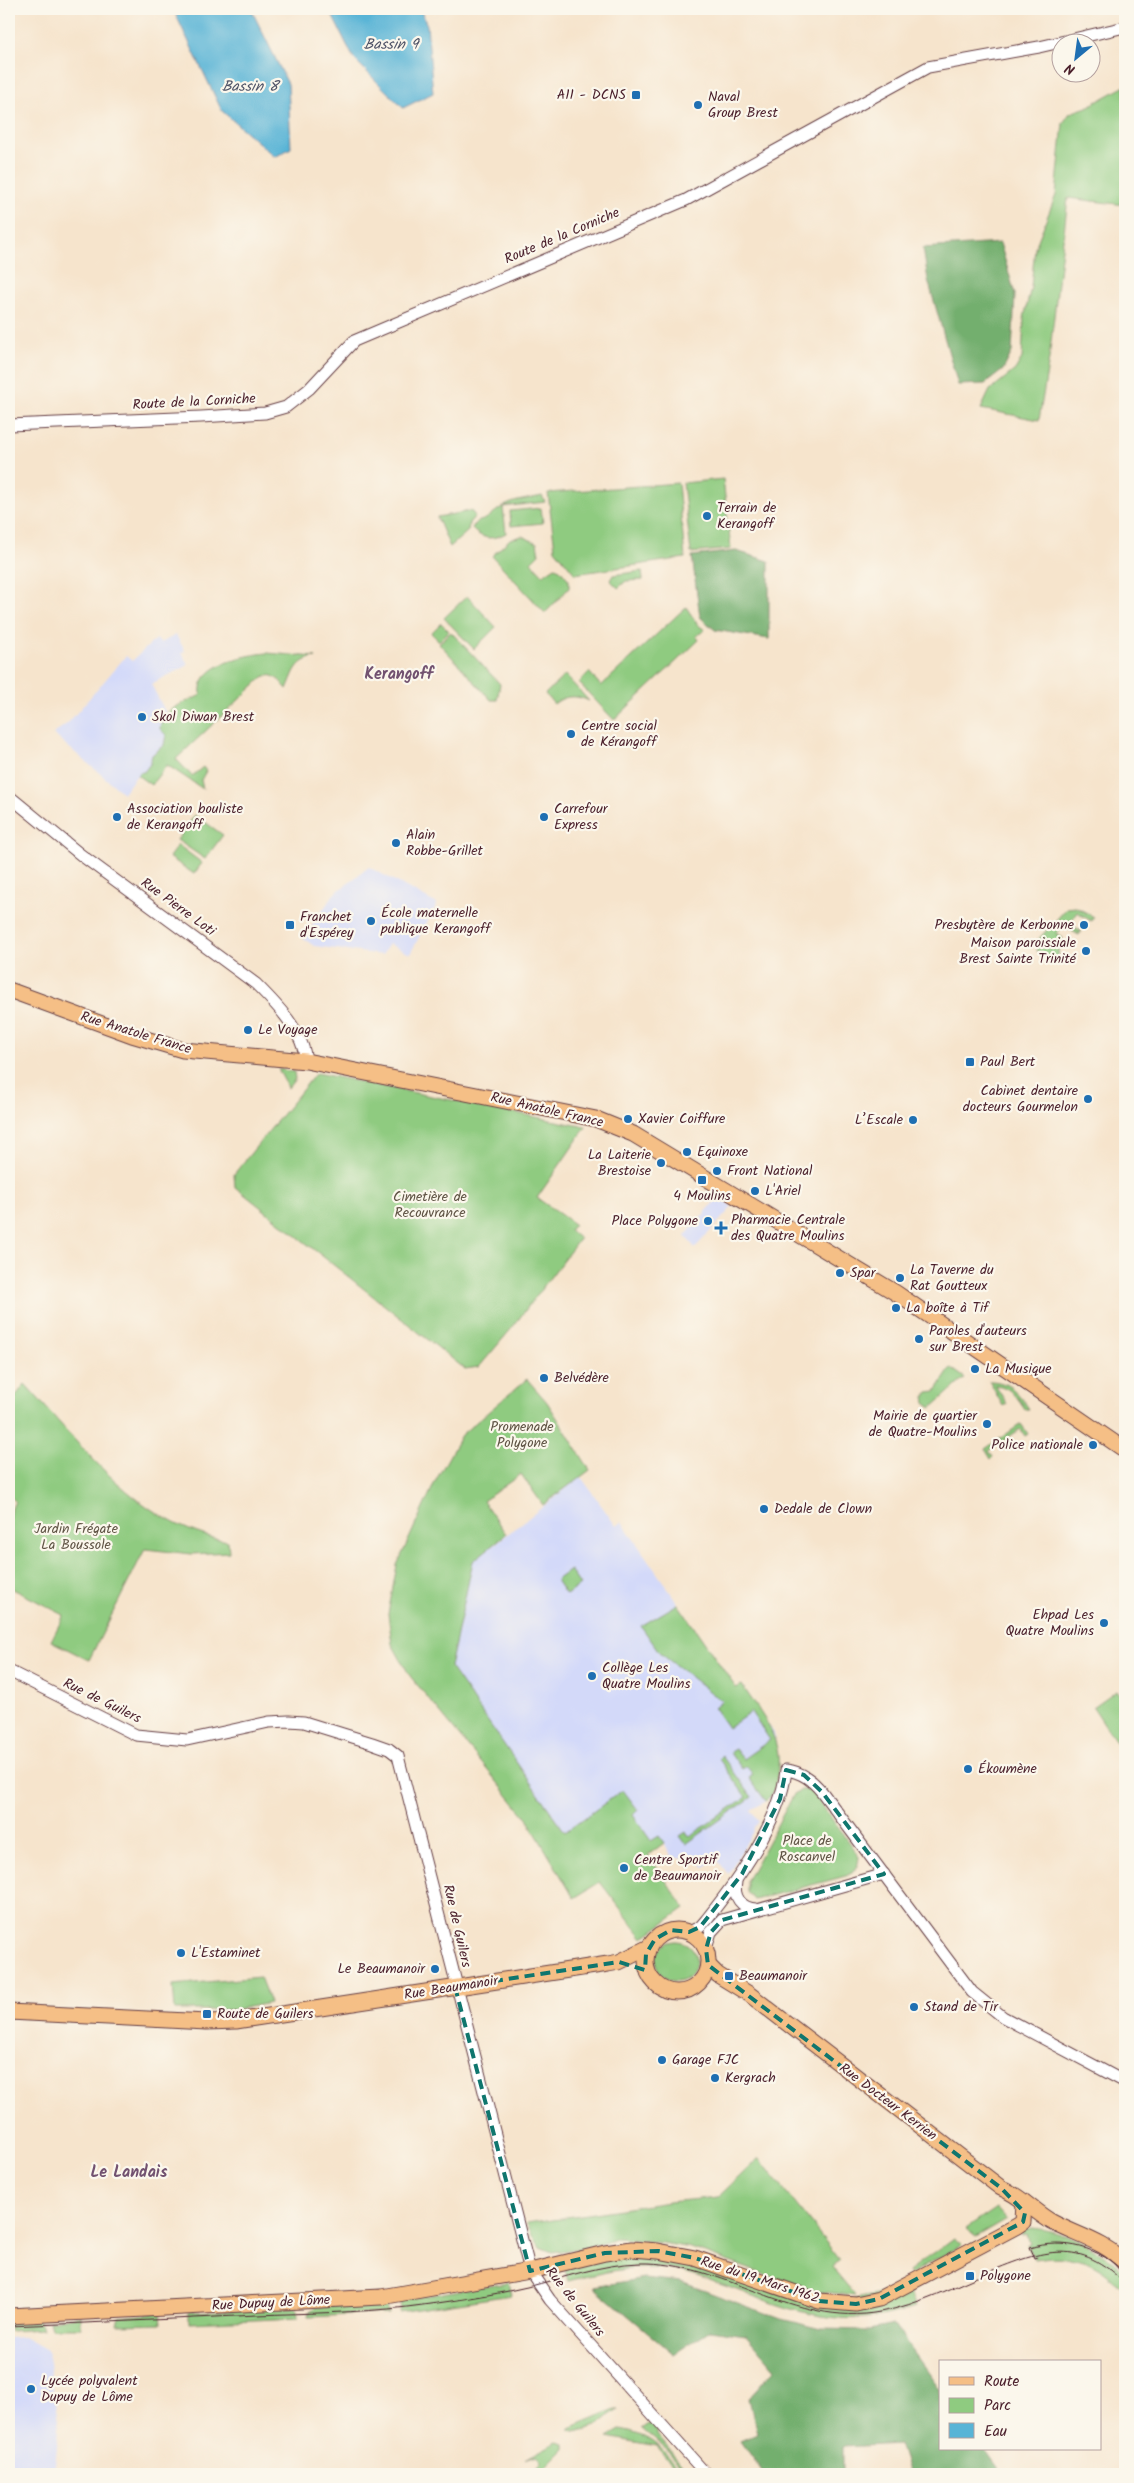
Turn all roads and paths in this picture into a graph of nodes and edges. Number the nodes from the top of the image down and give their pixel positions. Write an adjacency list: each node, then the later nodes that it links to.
1 (1125, 26): 2 (street, Route de la Corniche)
2 (9, 425)
3 (9, 796): 5 (street, Rue Pierre Loti)
4 (9, 990): 5 (main road, Rue Anatole France)
5 (306, 1061): 6 (main road, Rue Anatole France)
6 (1125, 1450)
7 (9, 1671): 18 (street, Rue de Guilers)
8 (884, 1874): 9 (street); 10 (street); 21 (street)
9 (736, 1882): 10 (street); 11 (street)
10 (763, 1908): 13 (street)
11 (689, 1932): 12 (main road); 13 (main road)
12 (649, 1946): 14 (main road, Rue Beaumanoir); 16 (main road)
13 (706, 1950): 15 (main road)
14 (619, 1962): 16 (main road, Rue Beaumanoir); 18 (main road, Rue Beaumanoir)
15 (708, 1965): 17 (main road); 20 (main road, Rue Docteur Kerrien)
16 (647, 1971): 17 (main road)
17 (697, 1984): 20 (main road, Rue Docteur Kerrien)
18 (455, 1987): 19 (main road, Rue Beaumanoir); 25 (street, Rue de Guilers)
19 (9, 2012)
20 (776, 2017): 22 (main road, Rue Docteur Kerrien)
21 (1125, 2082)
22 (1024, 2212): 23 (main road); 23 (main road); 25 (main road, Rue du 19 Mars 1962)
23 (1088, 2239): 24 (main road)
24 (1125, 2264)
25 (530, 2272): 26 (main road, Rue Dupuy de Lôme); 27 (street, Rue de Guilers)
26 (9, 2316)
27 (706, 2474)

